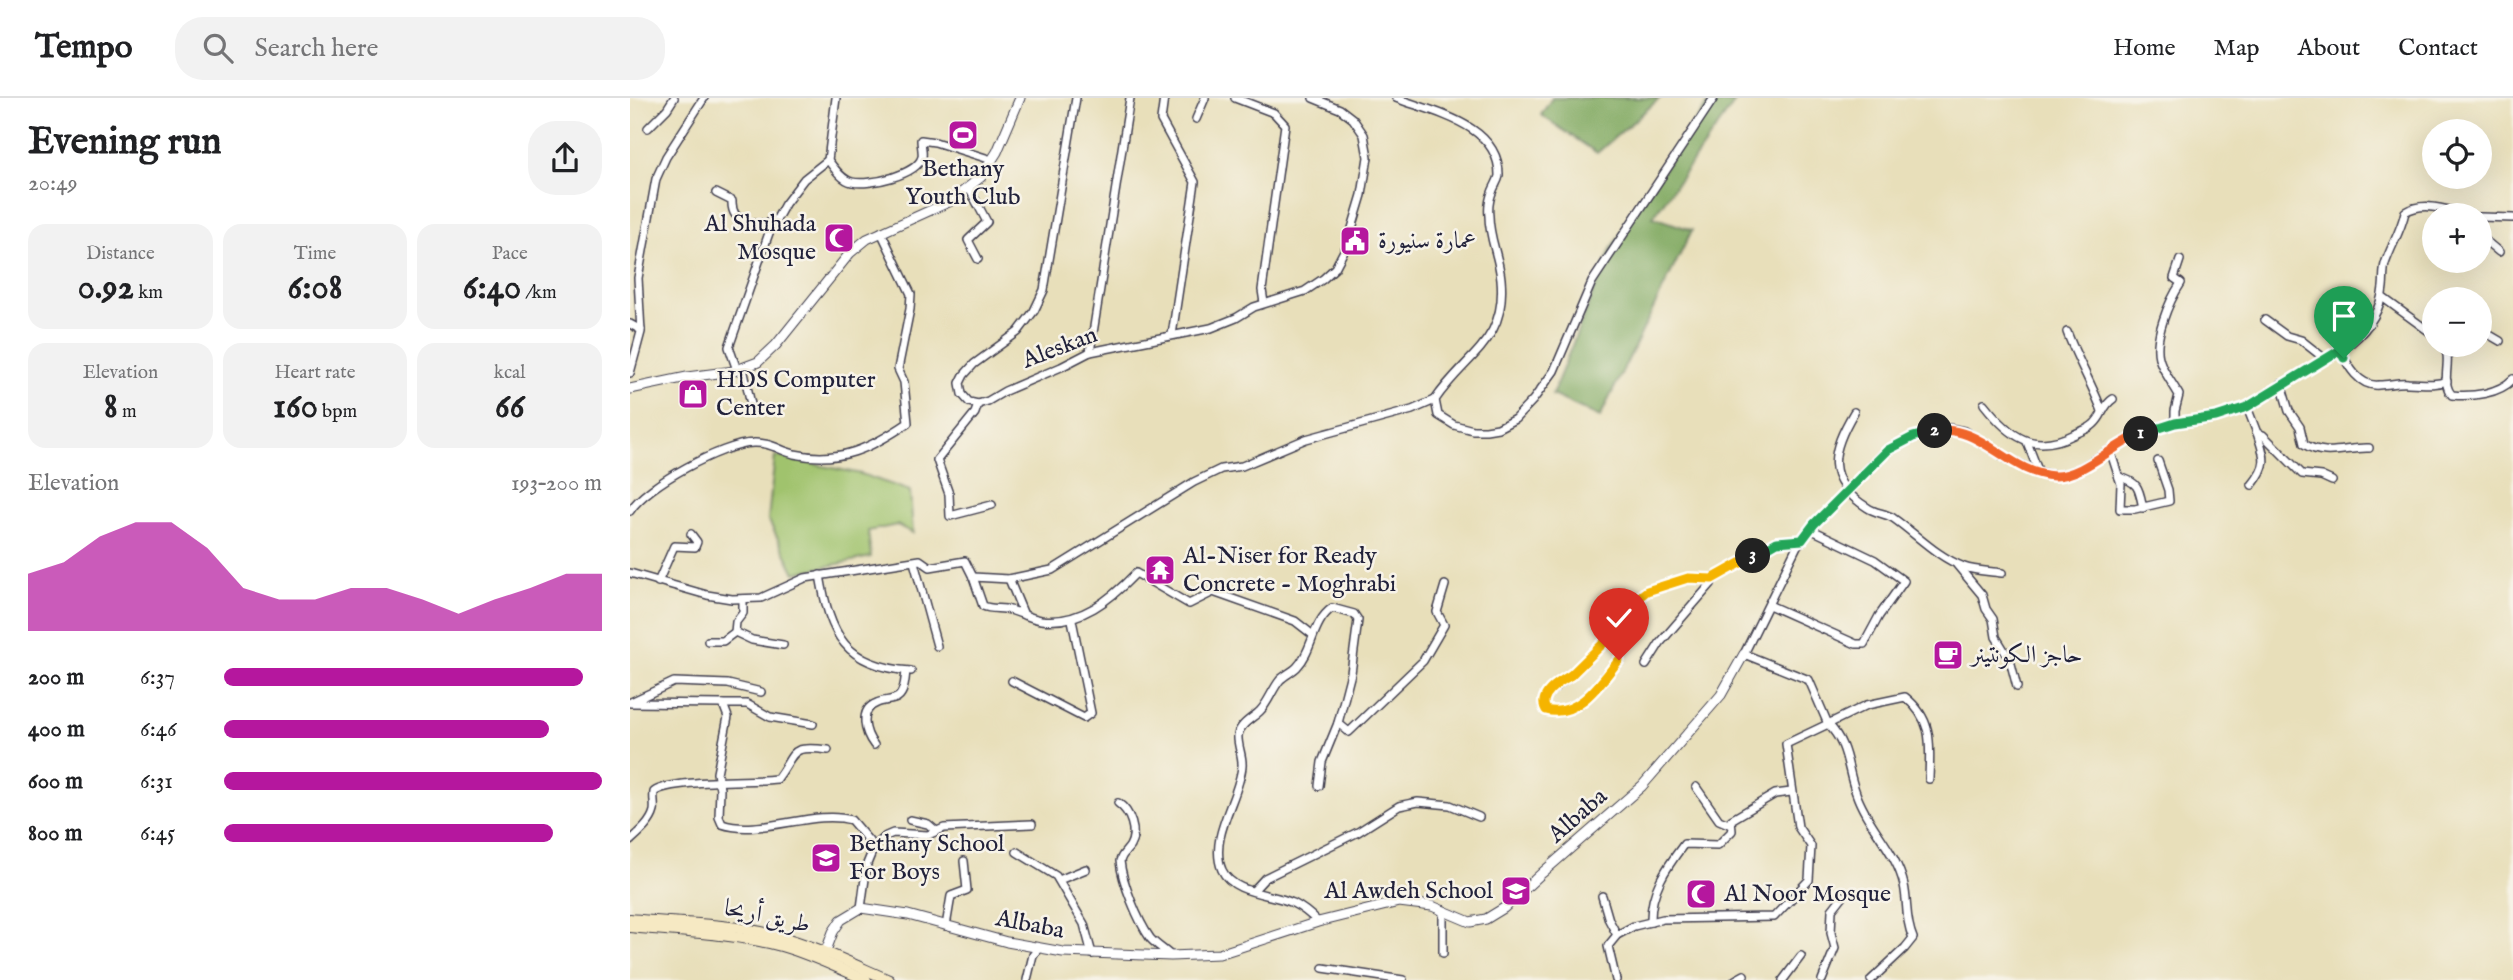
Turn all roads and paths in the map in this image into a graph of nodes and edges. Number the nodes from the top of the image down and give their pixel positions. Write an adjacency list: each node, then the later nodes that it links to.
1 (674, 98): 14 (street)
2 (704, 98): 33 (street)
3 (836, 98): 15 (street)
4 (1020, 98): 16 (street)
5 (1076, 98): 50 (street, Aleskan)
6 (1130, 98): 39 (street)
7 (1164, 98): 35 (street)
8 (1205, 98): 13 (street)
9 (1235, 98): 29 (street)
10 (1313, 98): 29 (street, Aleskan)
11 (1396, 98): 49 (street)
12 (1714, 98): 49 (street)
13 (1196, 119)
14 (648, 128)
15 (828, 160): 16 (street); 22 (street)
16 (992, 160): 17 (street)
17 (969, 188): 23 (street); 26 (street)
18 (716, 193): 22 (street)
19 (2422, 206): 28 (street)
20 (2492, 217): 21 (street)
21 (2513, 218)
22 (776, 221): 42 (street)
23 (881, 232): 42 (street); 69 (street)
24 (2492, 246): 25 (street)
25 (2499, 252)
26 (978, 259)
27 (2180, 260): 56 (street)
28 (2382, 297): 32 (street); 38 (street)
29 (1264, 303): 35 (street, Aleskan)
30 (2265, 320): 41 (street)
31 (630, 324): 33 (street)
32 (2422, 324)
33 (641, 330): 43 (street)
34 (2067, 332): 54 (street)
35 (1172, 335): 39 (street, Aleskan)
36 (2492, 336): 37 (street)
37 (2500, 341)
38 (2340, 350): 41 (street); 45 (street)
39 (1090, 352): 50 (street, Aleskan)
40 (2448, 357): 45 (street)
41 (2325, 359): 46 (street)
42 (740, 369): 47 (street); 53 (street)
43 (630, 373)
44 (2513, 379): 45 (street)
45 (2447, 381)
46 (2281, 384): 52 (street); 59 (street)
47 (630, 389)
48 (2113, 398): 54 (street)
49 (1435, 400): 79 (street)
50 (978, 404): 67 (street)
51 (1984, 404): 58 (street)
52 (2247, 407): 56 (street); 57 (street)
53 (752, 409)
54 (2102, 411): 58 (street)
55 (1854, 412): 66 (street)
56 (2175, 423): 60 (street)
57 (2257, 433): 64 (street); 65 (street)
58 (2027, 442): 62 (street)
59 (2369, 448)
60 (2110, 450): 62 (street); 63 (street)
61 (2158, 461): 68 (street)
62 (2039, 473): 66 (street)
63 (2119, 477): 68 (street); 68 (street)
64 (2332, 481)
65 (2252, 485)
66 (1846, 490): 70 (street); 74 (street)
67 (992, 505)
68 (2143, 508)
69 (630, 511)
70 (1810, 529): 72 (street); 84 (street)
71 (691, 534): 81 (street)
72 (1802, 540): 80 (street); 84 (street)
73 (914, 562): 77 (street); 78 (street); 91 (street)
74 (1957, 564): 76 (street); 96 (street)
75 (630, 573): 81 (street)
76 (2002, 573)
77 (820, 575): 83 (street); 103 (street)
78 (973, 577): 79 (street); 85 (street)
79 (1009, 579): 85 (street)
80 (1712, 579): 93 (street); 94 (street)
81 (657, 582): 83 (street)
82 (1445, 585): 100 (street)
83 (743, 598): 87 (street)
84 (1769, 605): 92 (street)
85 (1024, 615): 86 (street)
86 (1072, 620): 88 (street); 95 (street)
87 (735, 632): 89 (street); 90 (street)
88 (1313, 635): 100 (street); 122 (street)
89 (708, 641)
90 (783, 645)
91 (937, 646)
92 (1744, 654): 102 (street); 126 (street, Albaba)
93 (1619, 660)
94 (1646, 665)
95 (1012, 681)
96 (2017, 687)
97 (761, 692): 98 (street)
98 (630, 702): 99 (street)
99 (723, 704): 101 (street); 106 (street)
100 (1338, 723): 107 (street)
101 (813, 724)
102 (1828, 724): 105 (street); 109 (street); 149 (street)
103 (874, 745)
104 (828, 750): 106 (street)
105 (1929, 779)
106 (719, 783): 116 (street); 117 (street)
107 (1319, 786)
108 (1696, 788): 114 (street)
109 (1791, 792): 114 (street); 129 (street)
110 (1118, 803): 136 (street)
111 (1479, 817): 122 (street)
112 (911, 820): 115 (street)
113 (1032, 824): 115 (street)
114 (1731, 825): 129 (street)
115 (935, 830): 117 (street)
116 (630, 841)
117 (874, 846): 125 (street)
118 (1017, 852): 121 (street)
119 (964, 862): 130 (street)
120 (1086, 869): 121 (street)
121 (1059, 880): 135 (street)
122 (1253, 891): 128 (street)
123 (1602, 895): 132 (street)
124 (1843, 895): 148 (street)
125 (861, 908): 130 (street, Albaba); 138 (street)
126 (1443, 910): 128 (street, Albaba); 134 (street)
127 (630, 919): 138 (main road, طريق أريحا)
128 (1318, 922): 136 (street, Albaba)
129 (1651, 922): 132 (street)
130 (946, 926): 133 (street, Albaba)
131 (630, 927): 138 (main road, طريق أريحا)
132 (1617, 935): 145 (street)
133 (1039, 948): 135 (street, Albaba); 143 (street)
134 (1443, 953)
135 (1092, 954): 136 (street, Albaba)
136 (1171, 956)
137 (1801, 956): 147 (street)
138 (823, 957): 141 (main road, طريق أريحا); 142 (main road, طريق أريحا)
139 (1323, 968): 144 (street)
140 (1744, 975): 146 (street)
141 (866, 980)
142 (889, 980)
143 (1027, 980)
144 (1403, 980)
145 (1616, 980)
146 (1735, 980)
147 (1783, 980)
148 (1822, 980)
149 (1871, 980)

